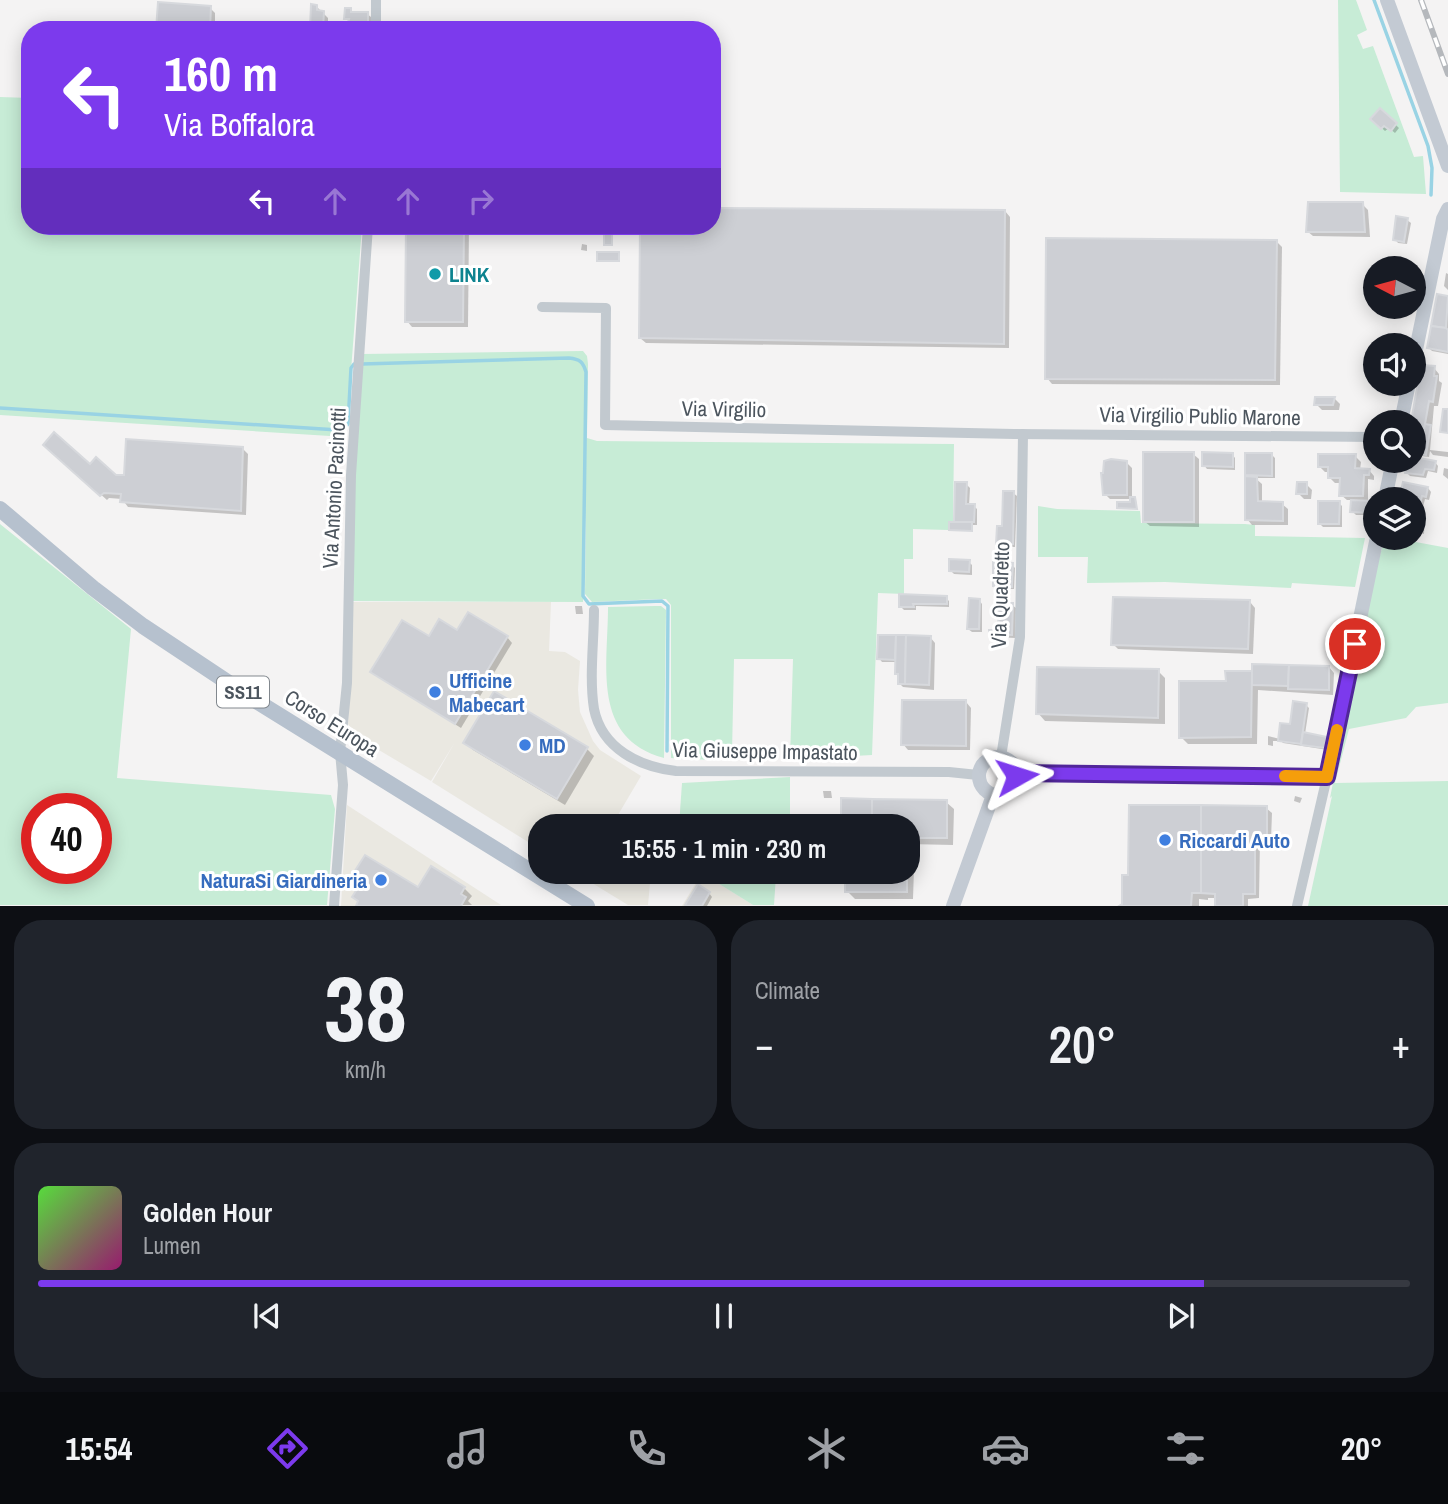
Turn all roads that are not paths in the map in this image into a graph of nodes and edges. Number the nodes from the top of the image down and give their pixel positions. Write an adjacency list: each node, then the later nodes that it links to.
1 (376, 0): 3 (street)
2 (1387, 0): 4 (street)
3 (376, 21)
4 (1448, 166)
5 (1448, 209): 8 (street)
6 (367, 235): 14 (street, Via Antonio Pacinotti)
7 (542, 307): 9 (street, Via Virgilio)
8 (1419, 333)
9 (1023, 433): 10 (street, Via Virgilio Publio Marone); 15 (street, Via Quadretto)
10 (1363, 437)
11 (0, 509): 14 (main road, Corso Europa / SS11)
12 (1374, 550): 18 (street)
13 (594, 610): 17 (street, Via Giuseppe Impastato)
14 (340, 752): 20 (street, Via Antonio Pacinotti); 21 (main road, Corso Europa / SS11)
15 (1001, 757): 16 (street); 17 (street)
16 (1017, 773): 18 (street); 19 (street)
17 (978, 775): 19 (street)
18 (1327, 777): 23 (street)
19 (993, 795): 22 (street)
20 (334, 905)
21 (587, 905)
22 (953, 905)
23 (1297, 905)

